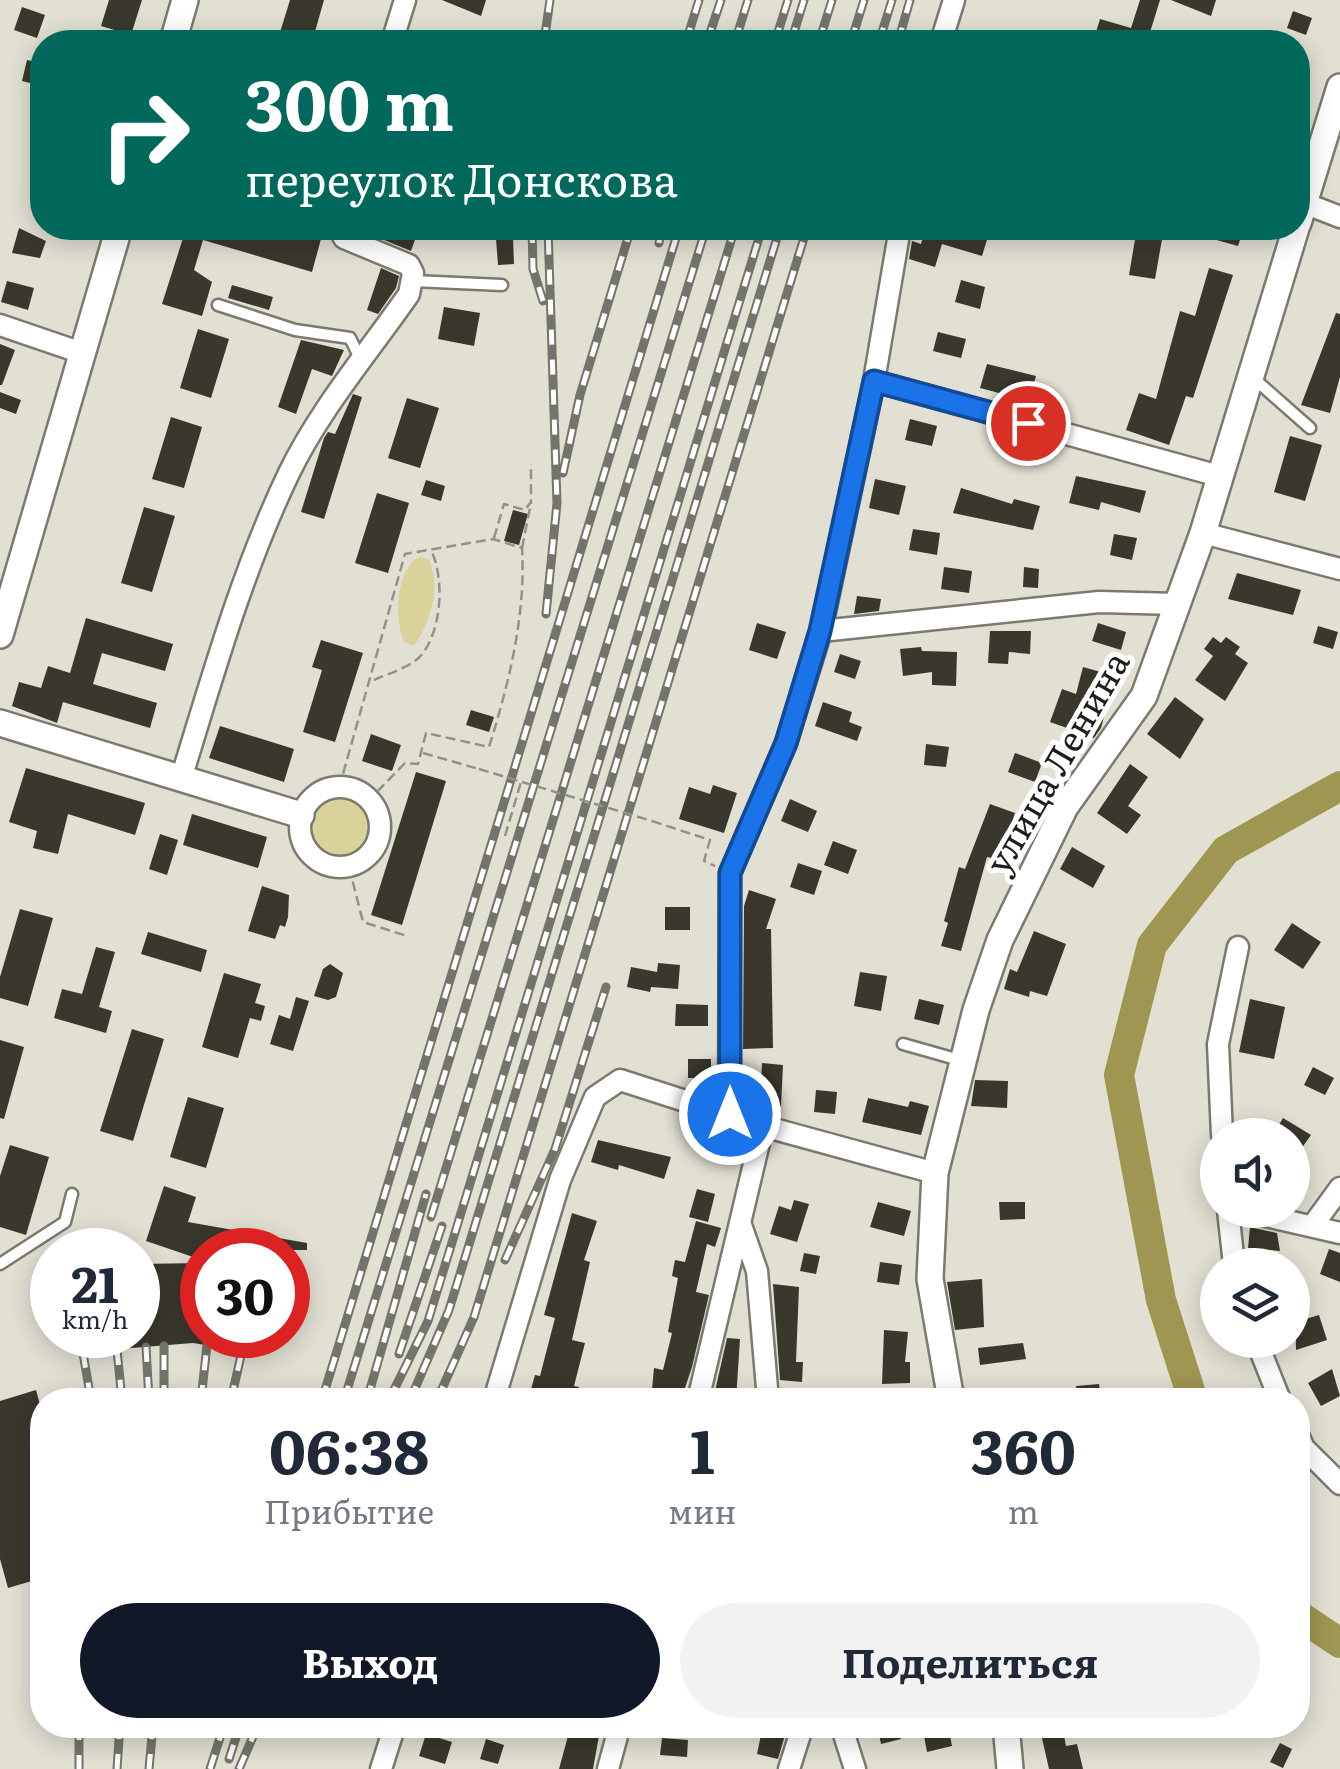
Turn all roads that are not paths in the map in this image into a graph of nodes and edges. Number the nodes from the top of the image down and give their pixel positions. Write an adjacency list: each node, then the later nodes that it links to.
1 (185, 0): 4 (street)
2 (405, 0): 5 (street)
3 (954, 0): 6 (street)
4 (176, 30)
5 (396, 30)
6 (945, 30)
7 (1340, 87): 8 (street, улица Ленина)
8 (1310, 177)
9 (1310, 207): 10 (street)
10 (1340, 217)
11 (115, 240): 19 (street)
12 (349, 240): 15 (street)
13 (898, 240): 22 (street)
14 (1290, 240): 21 (street, улица Ленина)
15 (413, 281): 16 (lane); 20 (street)
16 (502, 285)
17 (218, 305): 20 (lane)
18 (0, 325): 19 (street)
19 (82, 353): 29 (street)
20 (362, 362): 31 (street)
21 (1250, 375): 23 (lane); 24 (street, улица Ленина)
22 (874, 381): 24 (street); 28 (street)
23 (1310, 428)
24 (1219, 476): 25 (street, улица Ленина)
25 (1203, 532): 26 (street); 27 (street, улица Ленина)
26 (1340, 569)
27 (1178, 604): 28 (street); 35 (street, улица Ленина)
28 (820, 631): 36 (street)
29 (0, 635)
30 (0, 723): 31 (street)
31 (181, 779): 32 (street)
32 (301, 815): 32 (street)
33 (1238, 947): 37 (street)
34 (902, 1044): 35 (lane)
35 (964, 1062): 39 (street, улица Ленина)
36 (730, 1114): 38 (street); 48 (street)
37 (1221, 1118)
38 (763, 1126): 39 (street); 42 (street)
39 (935, 1173): 51 (street, улица Ленина)
40 (1340, 1188): 44 (street)
41 (72, 1194): 46 (lane)
42 (740, 1224): 49 (street); 50 (street)
43 (1310, 1224): 44 (street)
44 (1314, 1225): 45 (street)
45 (1340, 1233)
46 (0, 1264)
47 (1263, 1358): 52 (street)
48 (498, 1388)
49 (701, 1388)
50 (767, 1388)
51 (949, 1388)
52 (1275, 1388)
53 (1310, 1454): 54 (street)
54 (1340, 1484)
55 (391, 1738): 60 (street)
56 (616, 1738): 61 (street)
57 (799, 1738): 62 (street)
58 (844, 1738): 63 (street)
59 (1007, 1738): 64 (street)
60 (382, 1769)
61 (608, 1769)
62 (788, 1769)
63 (855, 1769)
64 (1010, 1769)

